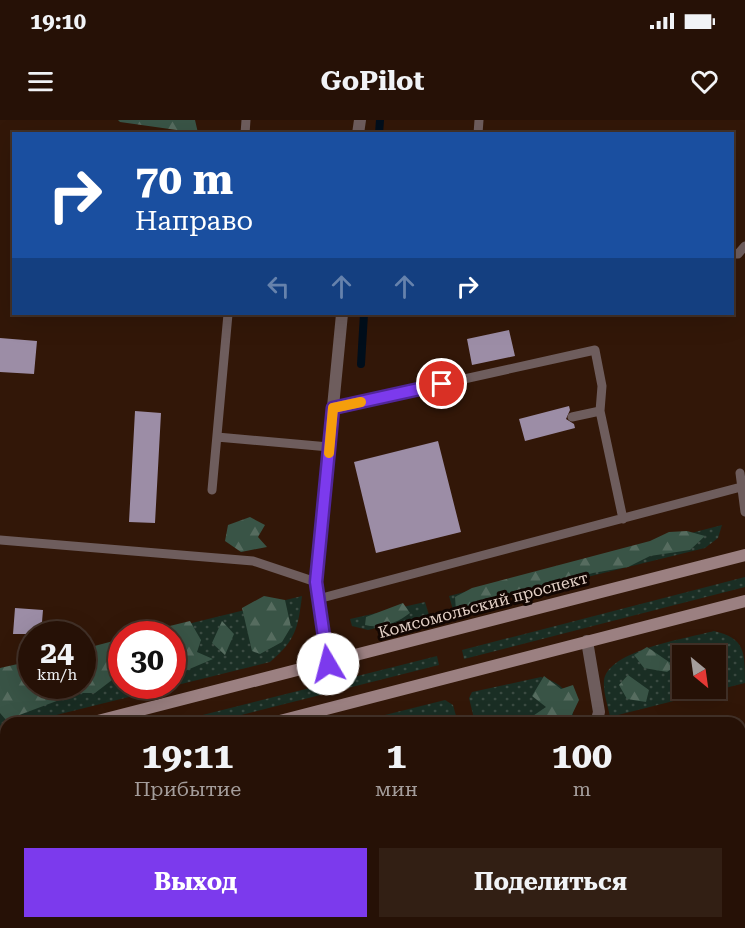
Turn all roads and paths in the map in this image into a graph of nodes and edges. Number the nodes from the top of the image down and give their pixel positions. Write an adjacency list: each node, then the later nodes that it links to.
1 (228, 315): 6 (lane)
2 (342, 315): 3 (street)
3 (333, 408): 4 (lane); 7 (street)
4 (600, 411): 5 (lane); 12 (lane)
5 (572, 417)
6 (217, 437): 7 (lane); 10 (lane)
7 (329, 447): 15 (street)
8 (740, 473): 9 (lane)
9 (741, 487): 11 (lane); 12 (lane)
10 (212, 490)
11 (745, 512)
12 (623, 519): 16 (lane)
13 (0, 540): 15 (lane)
14 (745, 555): 19 (main road, Комсомольский проспект)
15 (316, 582): 16 (street)
16 (318, 599): 19 (street)
17 (745, 602): 18 (main road)
18 (587, 641): 21 (main road); 22 (street)
19 (328, 664): 20 (main road, Комсомольский проспект)
20 (114, 717)
21 (304, 717)
22 (598, 717)

